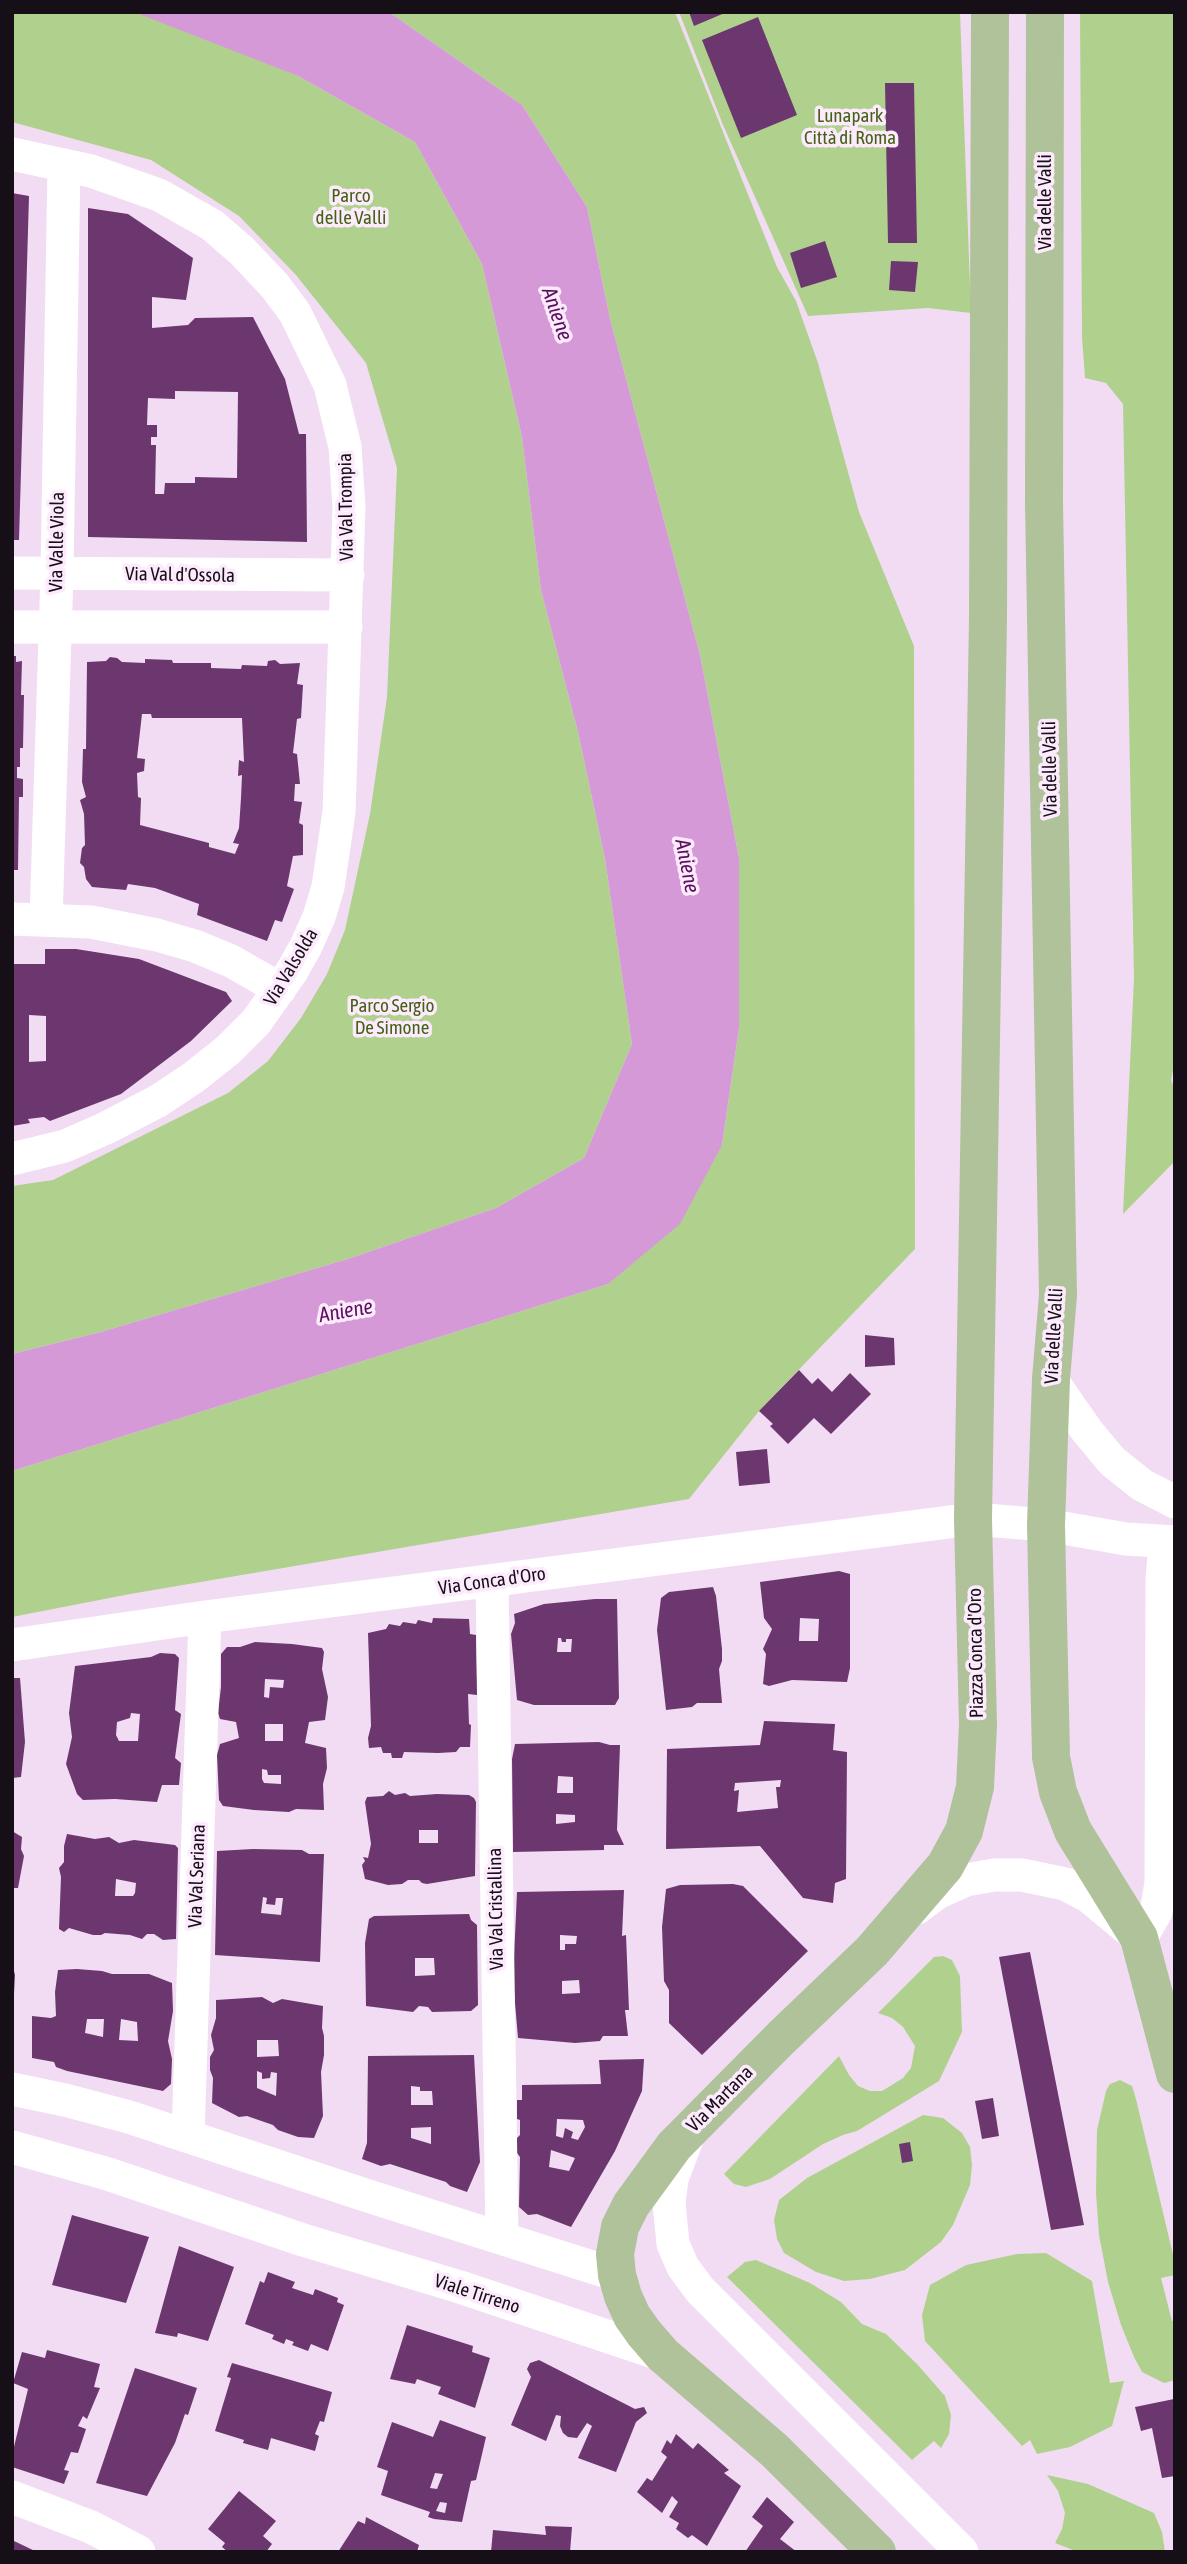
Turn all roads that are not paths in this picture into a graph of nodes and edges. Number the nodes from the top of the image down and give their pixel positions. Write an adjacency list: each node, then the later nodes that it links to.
1 (990, 12): 17 (main road)
2 (1045, 12): 15 (main road, Via delle Valli)
3 (12, 154): 4 (street, Via Val Trompia)
4 (64, 165): 6 (street, Via Valle Viola); 7 (street, Via Val Trompia)
5 (12, 573): 6 (street, Via Val d'Ossola)
6 (57, 573): 7 (street, Via Val d'Ossola); 10 (street, Via Valle Viola)
7 (348, 575): 9 (street, Via Val Trompia)
8 (12, 627): 10 (street)
9 (346, 627): 10 (street); 13 (street, Via Valsolda)
10 (54, 628): 12 (street, Via Valle Viola)
11 (12, 919): 12 (street)
12 (46, 919): 13 (street)
13 (280, 989): 14 (street, Via Valsolda)
14 (12, 1159)
15 (1051, 1379): 16 (street); 18 (main road, Via delle Valli)
16 (1175, 1502)
17 (973, 1519): 18 (street); 20 (street, Via Conca d'Oro); 24 (main road, Piazza Conca d'Oro)
18 (1046, 1525): 19 (street); 23 (main road)
19 (1170, 1542): 23 (street)
20 (492, 1581): 21 (street, Via Conca d'Oro); 30 (street, Via Val Cristallina)
21 (205, 1617): 22 (street, Via Conca d'Oro); 28 (street, Via Val Seriana)
22 (12, 1645)
23 (1139, 1938): 24 (street); 25 (main road)
24 (873, 1951): 27 (main road, Via Martana)
25 (1175, 2074)
26 (12, 2089): 28 (street)
27 (692, 2127): 31 (main road, Via Martana); 36 (street)
28 (188, 2136): 30 (street)
29 (12, 2147): 32 (street, Viale Tirreno)
30 (502, 2237): 31 (street)
31 (617, 2275): 32 (main road)
32 (663, 2355): 35 (main road, Viale Tirreno)
33 (12, 2497): 34 (street)
34 (139, 2552)
35 (877, 2552)
36 (962, 2552)

